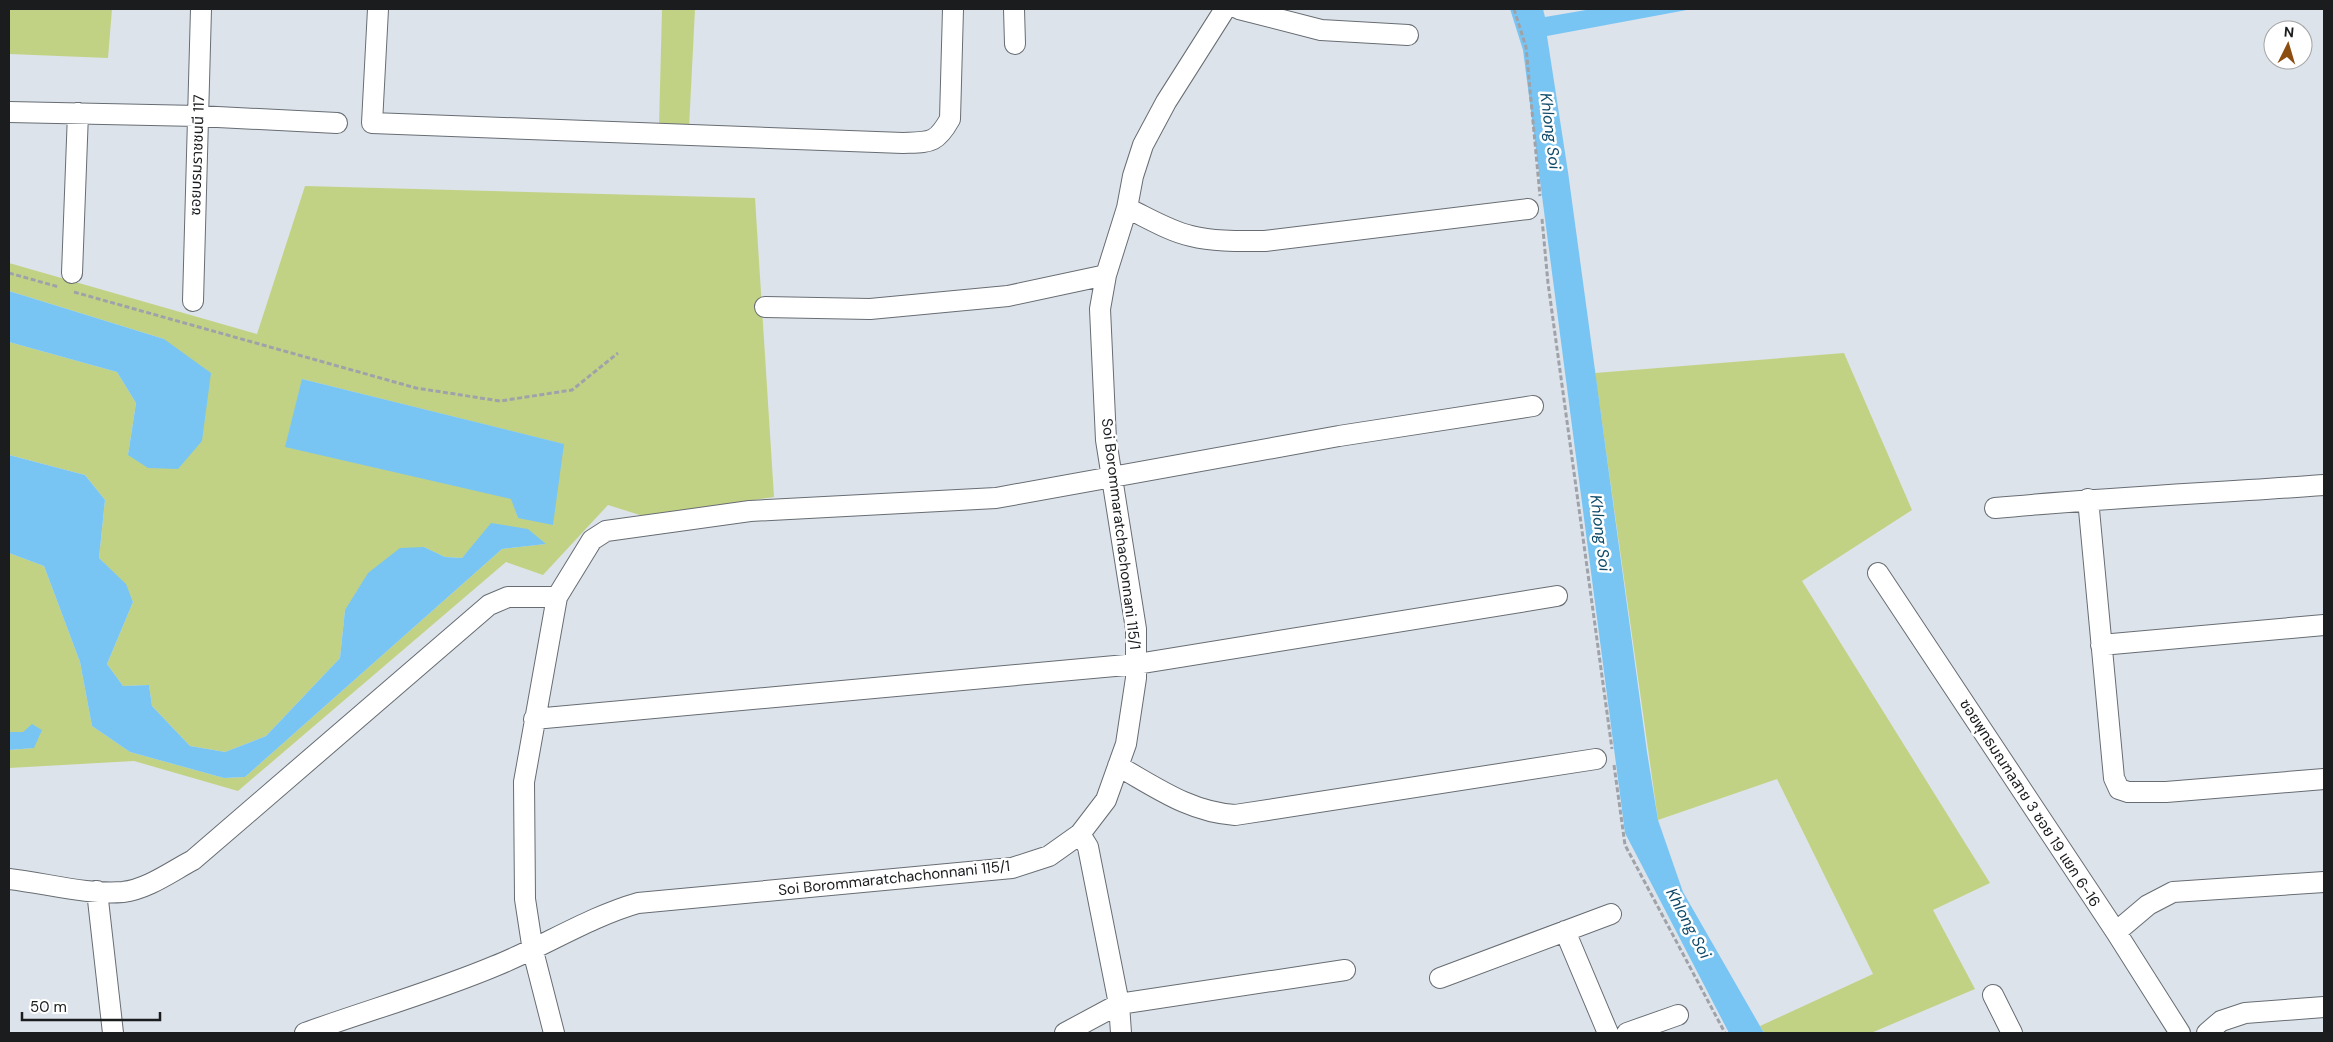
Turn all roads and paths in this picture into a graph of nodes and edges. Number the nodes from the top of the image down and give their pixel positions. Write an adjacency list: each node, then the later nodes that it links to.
1 (201, 9): 12 (street, ซอยบรมราชชนนี 117)
2 (378, 9): 3 (street)
3 (953, 9)
4 (1014, 9): 9 (street)
5 (1225, 9): 14 (street, Soi Borommaratchachonnani 115/1)
6 (1239, 9): 8 (street)
7 (1514, 9): 15 (path)
8 (1408, 35)
9 (1015, 44)
10 (9, 112): 11 (street)
11 (78, 113): 12 (street); 17 (street)
12 (198, 116): 13 (street); 19 (street, ซอยบรมราชชนนี 117)
13 (336, 123)
14 (1127, 208): 15 (street); 18 (street, Soi Borommaratchachonnani 115/1)
15 (1537, 209): 58 (path)
16 (9, 273): 21 (path)
17 (72, 273)
18 (1106, 275): 20 (street); 23 (street, Soi Borommaratchachonnani 115/1)
19 (193, 301)
20 (765, 307)
21 (618, 353)
22 (1533, 406): 23 (street)
23 (1111, 477): 29 (street); 32 (street, Soi Borommaratchachonnani 115/1)
24 (2324, 485): 25 (street)
25 (2088, 499): 26 (street); 31 (street)
26 (1995, 508)
27 (1878, 573): 43 (street, ซอยพุทธมณฑลสาย 3 ซอย 19 แยก 6-16)
28 (1557, 596): 32 (street)
29 (556, 597): 33 (street); 40 (street)
30 (2324, 625): 31 (street)
31 (2101, 645): 36 (street)
32 (1137, 664): 33 (street); 35 (street, Soi Borommaratchachonnani 115/1)
33 (534, 719): 44 (street)
34 (1596, 759): 35 (street)
35 (1118, 766): 37 (street, Soi Borommaratchachonnani 115/1)
36 (2324, 779)
37 (1080, 834): 44 (street, Soi Borommaratchachonnani 115/1); 48 (street)
38 (9, 879): 40 (street)
39 (2324, 882): 43 (street)
40 (96, 891): 51 (street)
41 (1610, 914): 42 (street)
42 (1564, 931): 46 (street); 56 (street)
43 (2116, 932): 60 (street, ซอยพุทธมณฑลสาย 3 ซอย 19 แยก 6-16)
44 (533, 951): 52 (street, Soi Borommaratchachonnani 115/1); 53 (street)
45 (1344, 970): 48 (street)
46 (1440, 978)
47 (1993, 995): 59 (street)
48 (1119, 1004): 54 (street); 55 (street)
49 (2324, 1008): 61 (street)
50 (1678, 1015): 57 (street)
51 (113, 1033)
52 (305, 1033)
53 (554, 1033)
54 (1065, 1033)
55 (1121, 1033)
56 (1608, 1033)
57 (1627, 1033)
58 (1725, 1033)
59 (2012, 1033)
60 (2180, 1033)
61 (2207, 1033)

